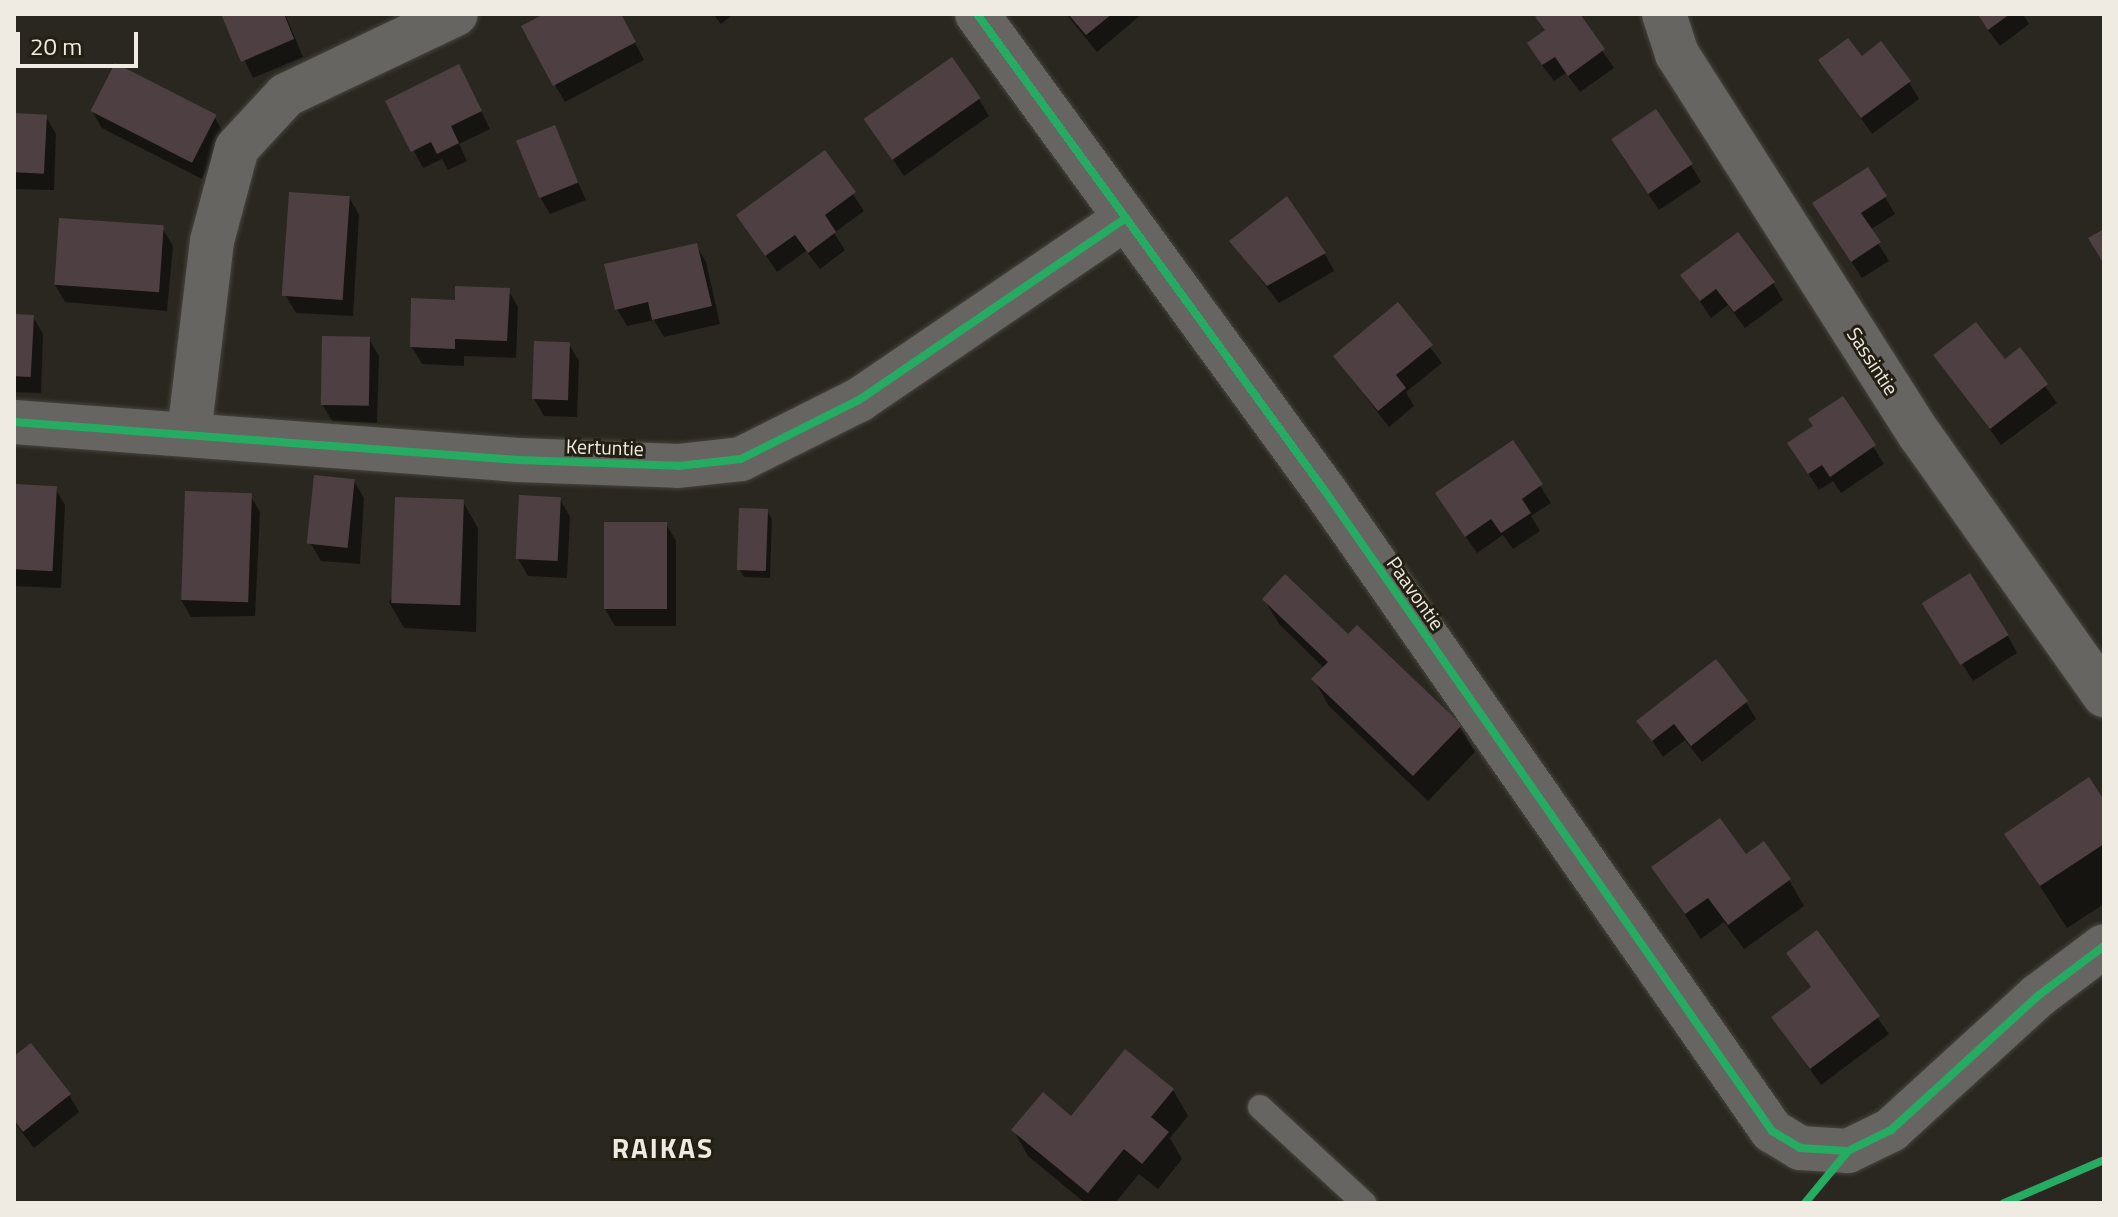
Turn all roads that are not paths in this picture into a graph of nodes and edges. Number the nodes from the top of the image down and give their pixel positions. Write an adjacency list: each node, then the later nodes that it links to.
1 (456, 14): 6 (street)
2 (977, 14): 4 (street, Paavontie)
3 (1664, 14): 7 (street, Sassintie)
4 (1126, 218): 6 (street, Kertuntie); 8 (street, Paavontie)
5 (14, 422): 6 (street, Kertuntie)
6 (189, 434)
7 (2104, 695)
8 (2104, 946)
9 (1260, 1107): 10 (lane)
10 (1364, 1203)

